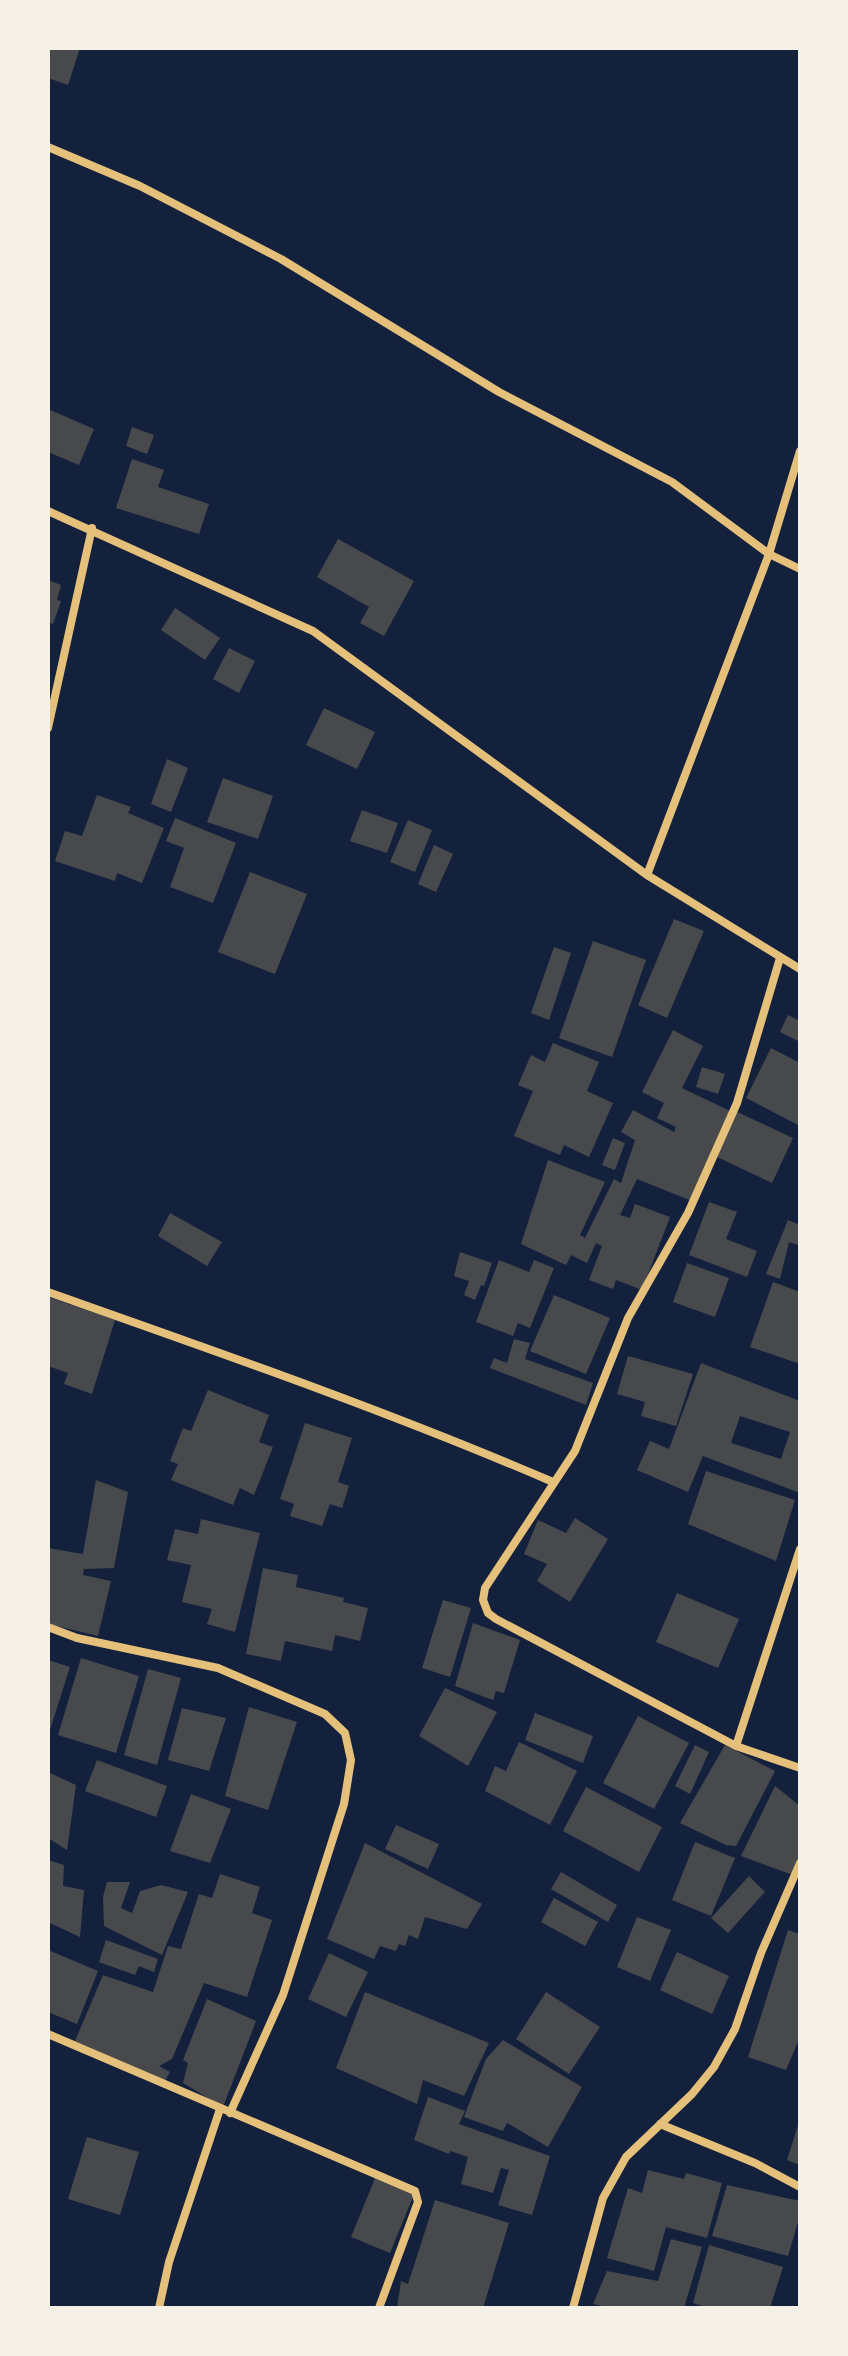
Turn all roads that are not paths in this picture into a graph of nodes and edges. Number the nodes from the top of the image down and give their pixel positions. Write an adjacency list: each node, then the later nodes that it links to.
1 (48, 147): 5 (street)
2 (800, 451): 5 (street)
3 (48, 511): 4 (street)
4 (92, 528): 7 (street); 8 (street)
5 (769, 554): 6 (street); 8 (street)
6 (800, 569)
7 (48, 728)
8 (647, 875): 9 (street)
9 (780, 958): 10 (street); 12 (street)
10 (800, 969)
11 (48, 1292): 12 (street)
12 (553, 1482): 15 (street)
13 (800, 1549): 15 (street)
14 (48, 1627): 20 (street)
15 (736, 1746): 16 (street)
16 (800, 1768)
17 (800, 1863): 21 (street)
18 (48, 2034): 19 (street)
19 (220, 2109): 20 (street); 23 (street)
20 (230, 2113): 24 (street)
21 (660, 2124): 22 (street); 25 (street)
22 (800, 2187)
23 (159, 2308)
24 (379, 2308)
25 (573, 2308)

